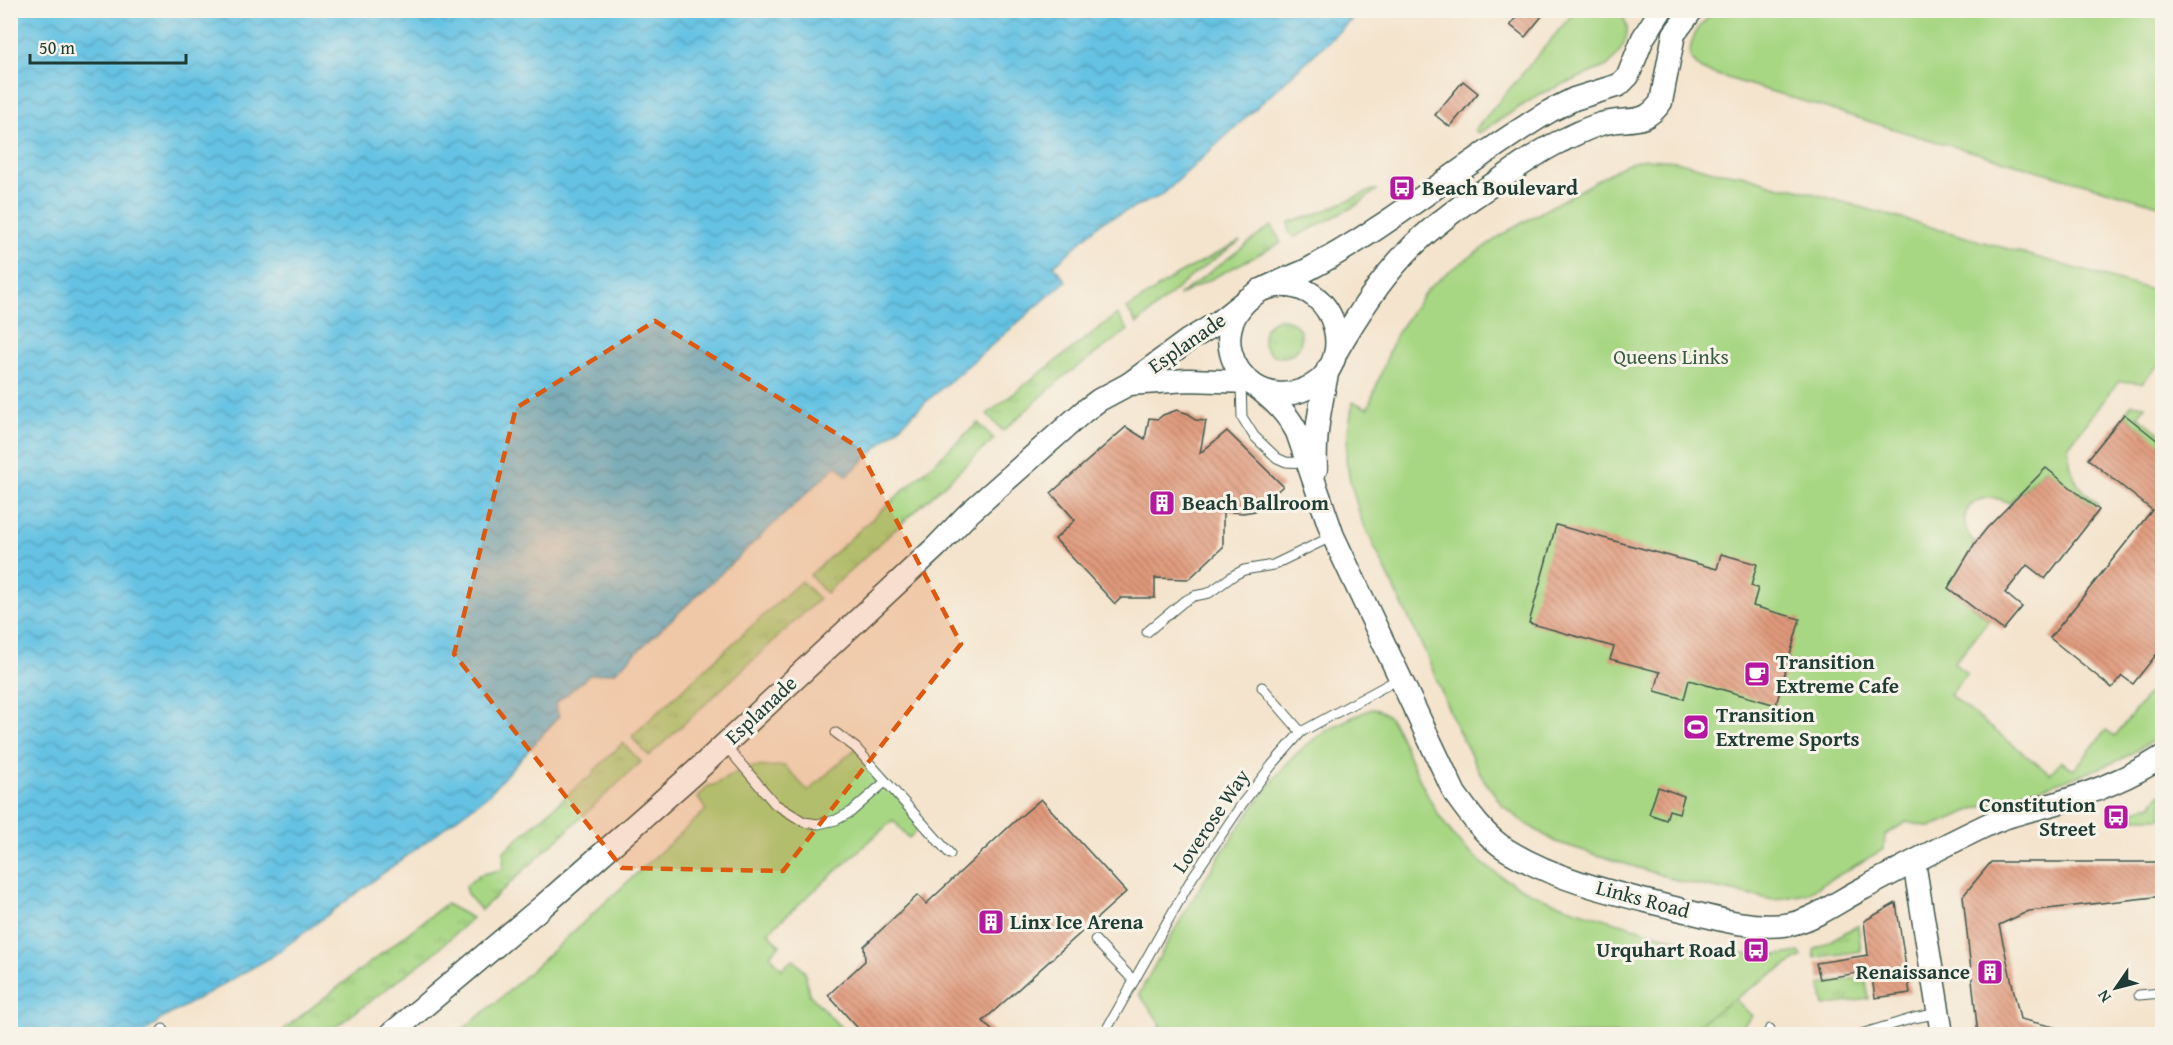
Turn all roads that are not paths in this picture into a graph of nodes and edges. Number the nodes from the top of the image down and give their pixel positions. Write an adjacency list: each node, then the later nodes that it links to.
1 (1661, 10): 3 (street)
2 (1692, 10): 4 (street)
3 (1253, 295): 4 (street); 5 (street); 6 (street, Esplanade)
4 (1332, 361): 5 (street); 8 (street, Links Road)
5 (1247, 380): 6 (street, Esplanade); 7 (street, Links Road); 7 (lane)
6 (1129, 384): 15 (street, Esplanade)
7 (1308, 463): 8 (street, Links Road)
8 (1317, 486): 9 (street, Links Road)
9 (1333, 536): 10 (lane); 11 (street, Links Road)
10 (1147, 632)
11 (1401, 678): 13 (lane, Loverose Way); 19 (street, Links Road)
12 (1262, 687): 13 (lane)
13 (1301, 732): 21 (lane, Loverose Way)
14 (836, 733): 17 (lane)
15 (724, 744): 17 (lane); 25 (street, Esplanade)
16 (2163, 758): 19 (street, Links Road)
17 (885, 782): 18 (lane)
18 (950, 854)
19 (1914, 862): 24 (street)
20 (1095, 940): 21 (lane)
21 (1134, 981): 26 (lane, Loverose Way)
22 (2163, 993): 23 (lane)
23 (2139, 994)
24 (1940, 1024): 27 (lane)
25 (391, 1035)
26 (1104, 1035)
27 (1860, 1035)

